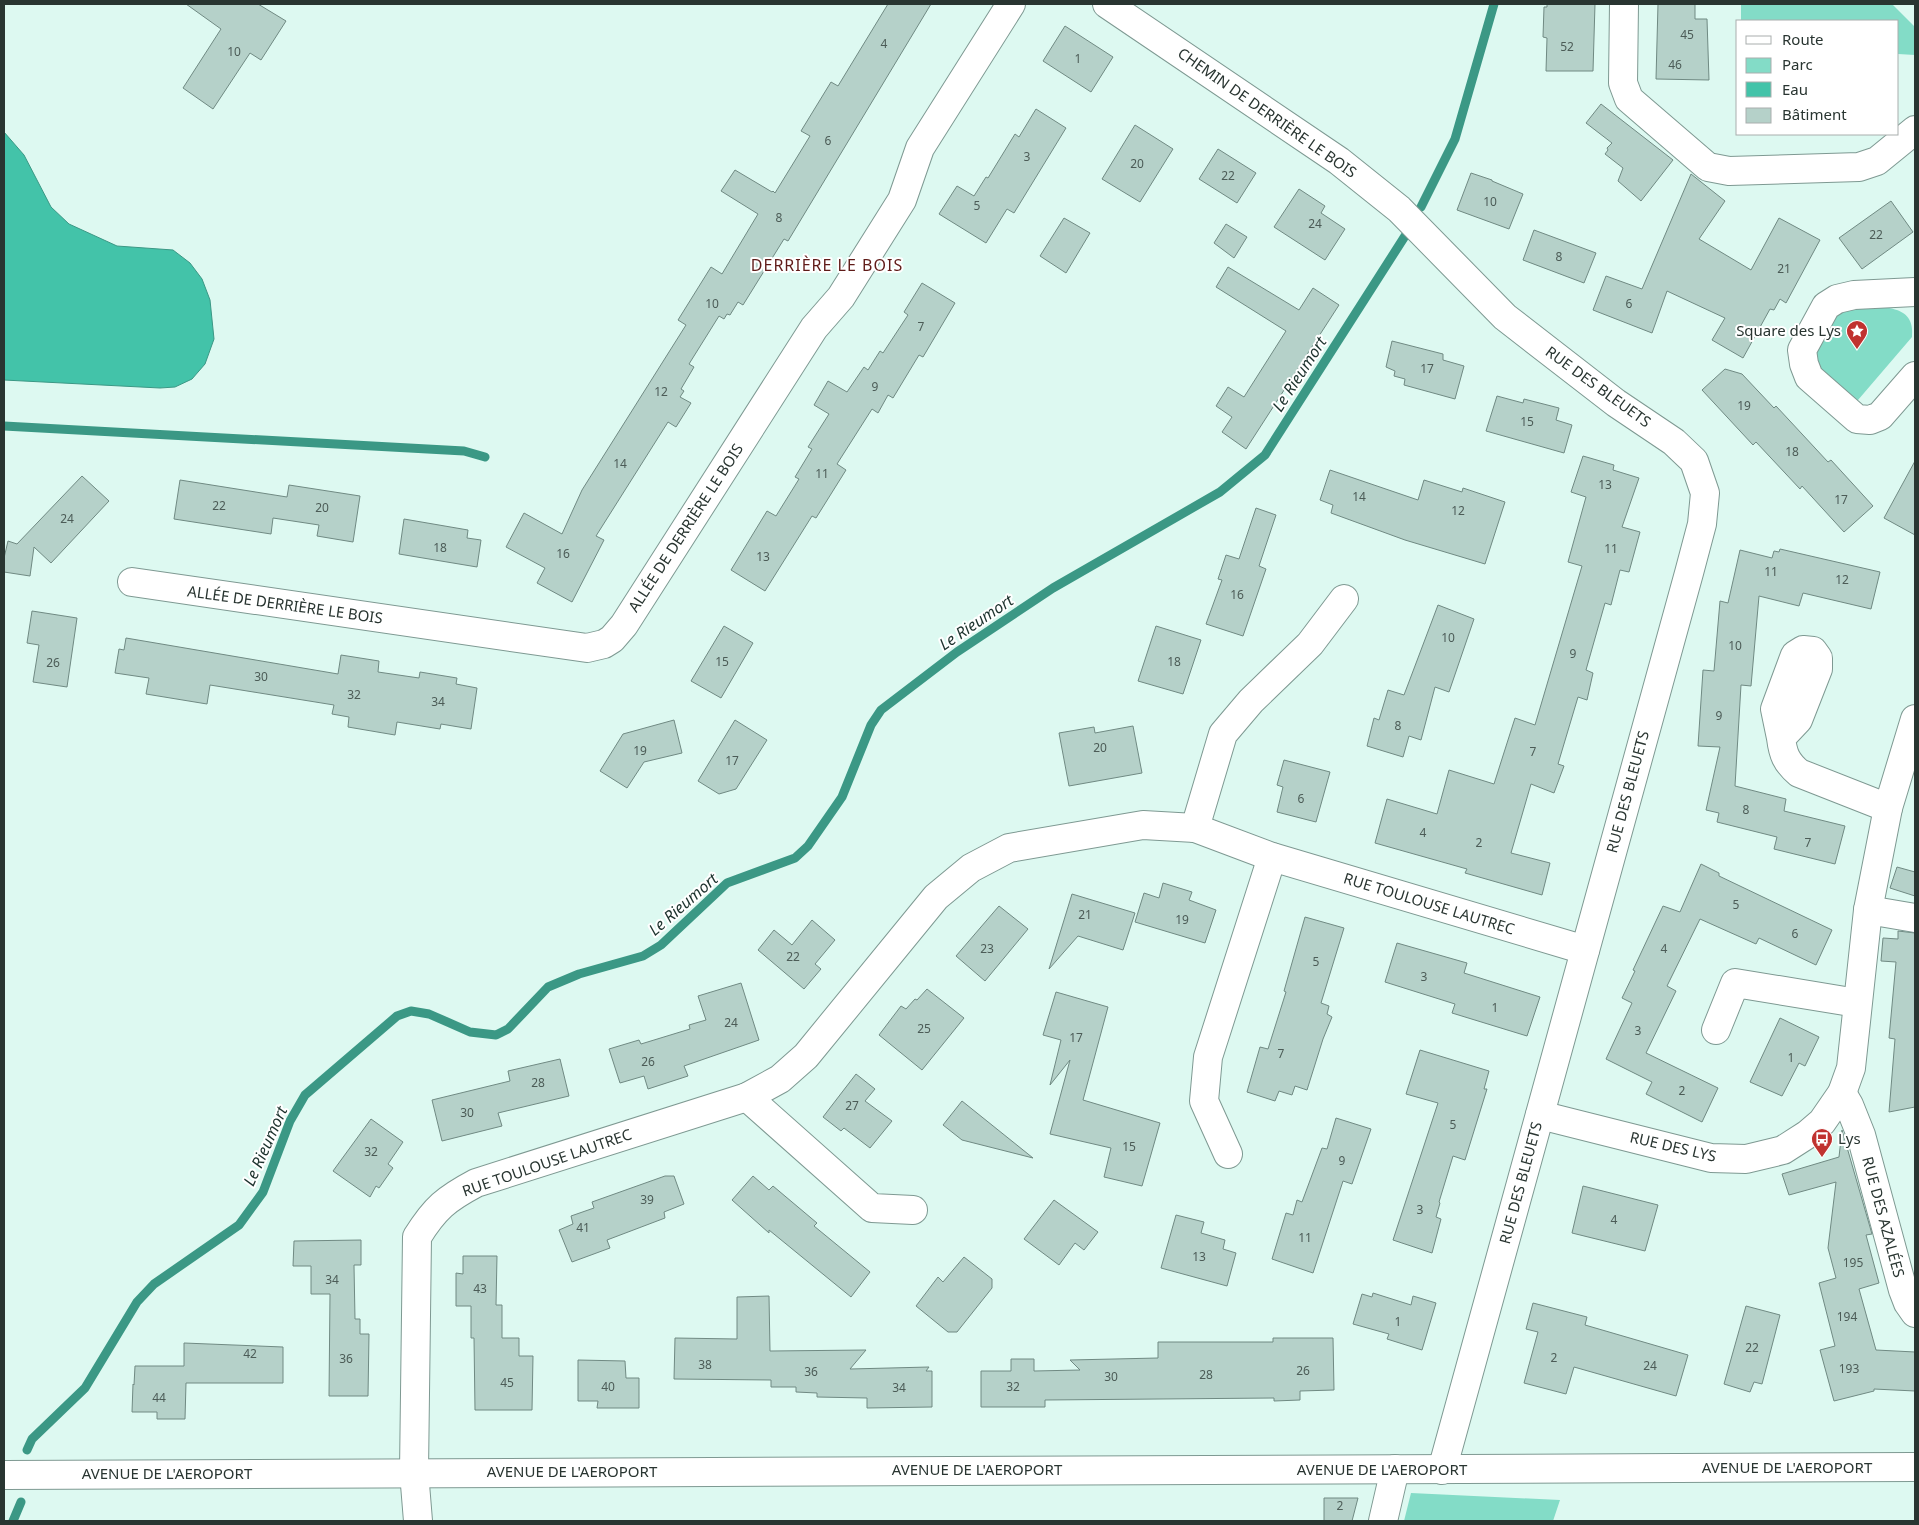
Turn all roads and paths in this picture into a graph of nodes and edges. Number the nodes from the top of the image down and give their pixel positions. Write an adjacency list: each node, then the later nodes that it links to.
1 (1011, 4): 8 (street, ALLÉE DE DERRIÈRE LE BOIS)
2 (1107, 4): 5 (street, CHEMIN DE DERRIÈRE LE BOIS)
3 (1624, 4): 4 (street)
4 (1915, 130)
5 (1420, 230): 17 (street, RUE DES BLEUETS)
6 (1915, 292): 7 (street)
7 (1915, 376)
8 (132, 582)
9 (1344, 599): 13 (street)
10 (1915, 719): 12 (street, RUE DES LYS)
11 (1781, 738): 12 (street)
12 (1888, 808): 15 (street, RUE DES LYS)
13 (1195, 828): 14 (street, RUE TOULOUSE LAUTREC); 21 (street, RUE TOULOUSE LAUTREC)
14 (1272, 857): 17 (street, RUE TOULOUSE LAUTREC); 23 (street)
15 (1868, 910): 16 (street); 18 (street, RUE DES LYS)
16 (1915, 918)
17 (1585, 950): 22 (street, RUE DES BLEUETS)
18 (1857, 1002): 19 (street); 20 (street, RUE DES LYS)
19 (1716, 1030)
20 (1842, 1092): 22 (street, RUE DES LYS); 25 (street, RUE DES AZALÉES)
21 (747, 1097): 24 (street); 29 (street, RUE TOULOUSE LAUTREC)
22 (1540, 1115): 28 (street, RUE DES BLEUETS)
23 (1228, 1154)
24 (913, 1210)
25 (1915, 1313)
26 (1915, 1467): 28 (street, AVENUE DE L'AEROPORT)
27 (1395, 1469): 28 (street, AVENUE DE L'AEROPORT); 29 (street, AVENUE DE L'AEROPORT); 32 (street)
28 (1442, 1470)
29 (414, 1472): 30 (street, AVENUE DE L'AEROPORT); 31 (street, RUE TOULOUSE LAUTREC)
30 (4, 1475)
31 (418, 1521)
32 (1383, 1521)

